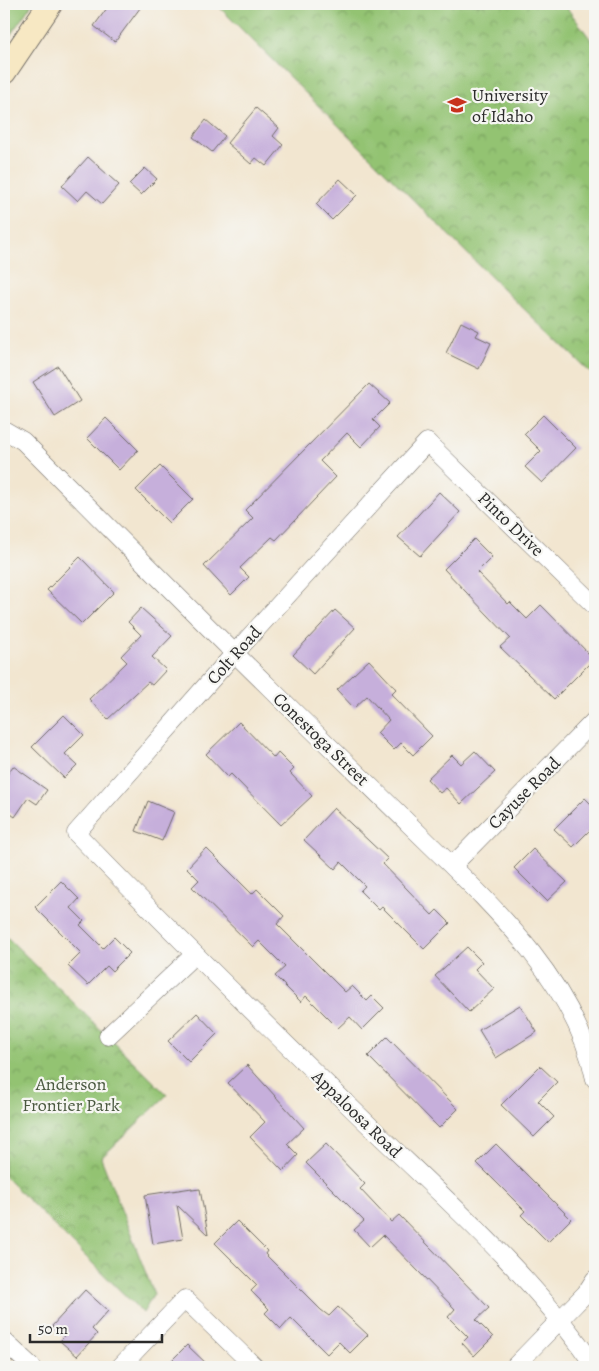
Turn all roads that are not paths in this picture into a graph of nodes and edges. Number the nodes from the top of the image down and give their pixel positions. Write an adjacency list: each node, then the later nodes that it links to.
1 (50, 4): 2 (street)
2 (4, 72)
3 (4, 430): 6 (street, Conestoga Street)
4 (428, 442): 5 (street, Pinto Drive); 6 (street, Colt Road)
5 (595, 606)
6 (234, 654): 8 (street, Conestoga Street); 9 (street, Colt Road)
7 (595, 720): 8 (street, Cayuse Road)
8 (452, 866): 12 (street, Conestoga Street)
9 (110, 869): 10 (street, Appaloosa Road)
10 (194, 955): 11 (street); 14 (street, Appaloosa Road)
11 (108, 1036)
12 (595, 1079)
13 (595, 1279): 14 (street)
14 (560, 1319): 19 (street); 20 (street, Appaloosa Road)
15 (4, 1341): 16 (street)
16 (32, 1367)
17 (120, 1367): 18 (street)
18 (255, 1367)
19 (514, 1367)
20 (595, 1367)

